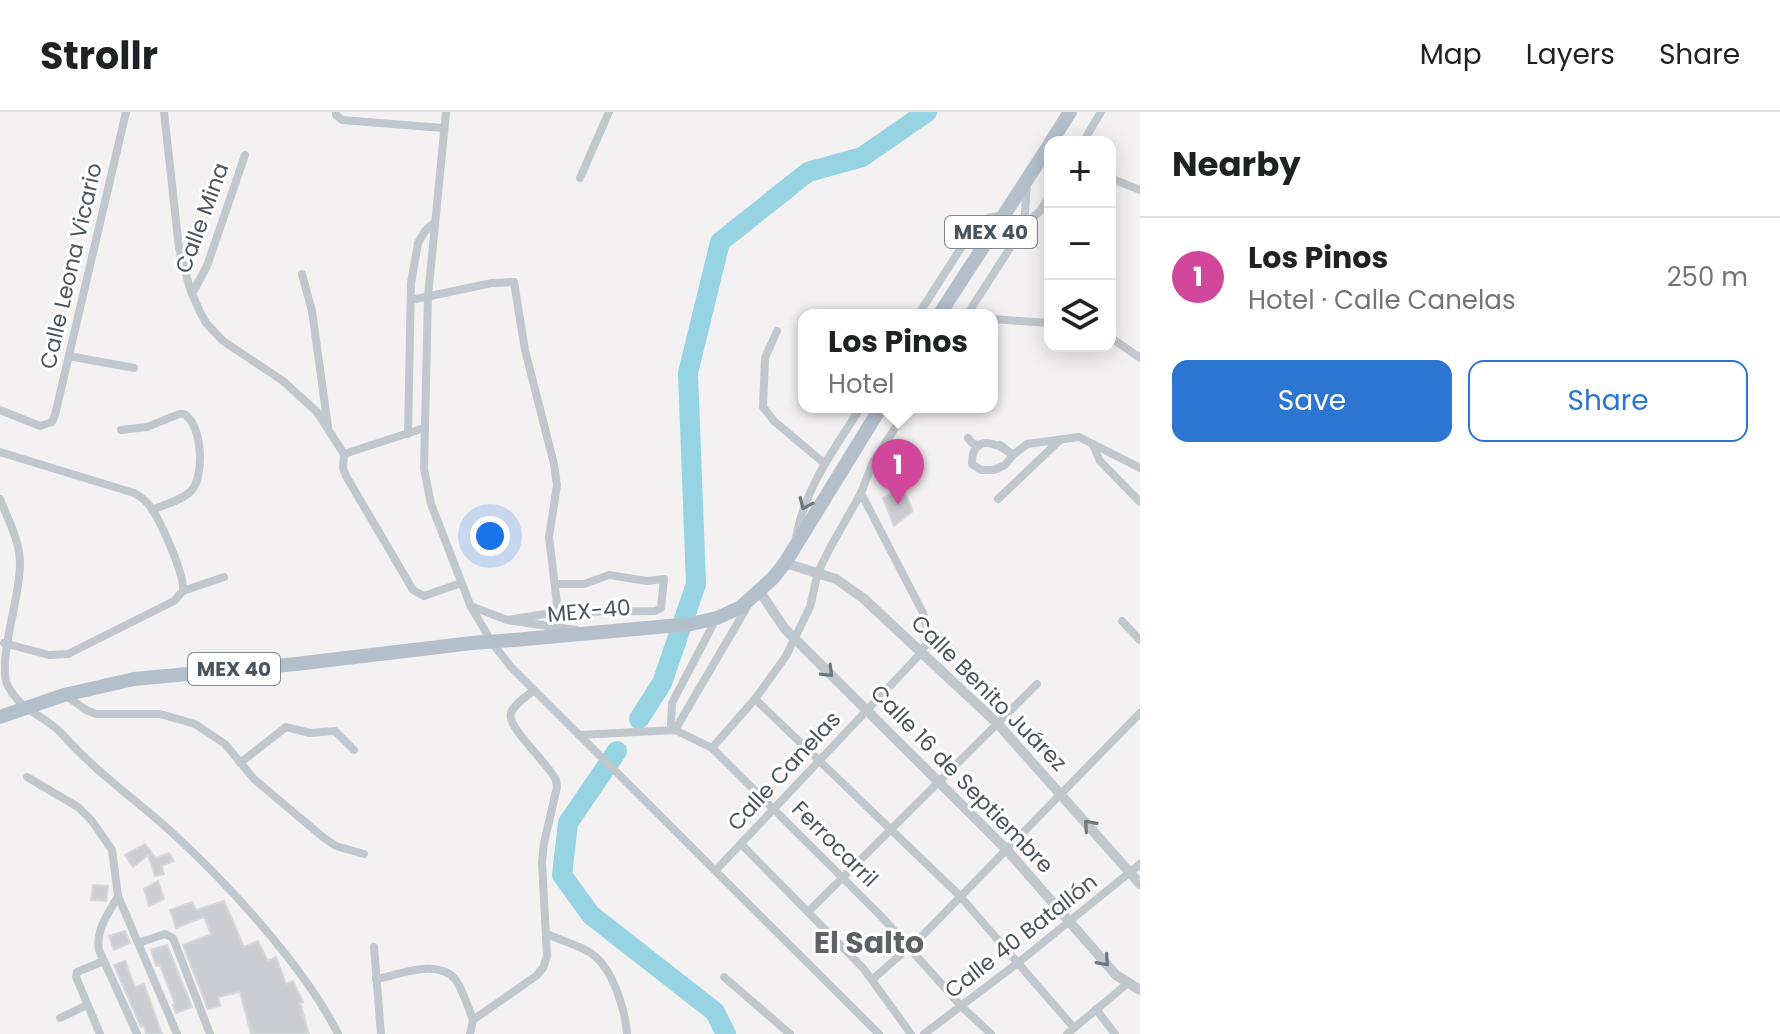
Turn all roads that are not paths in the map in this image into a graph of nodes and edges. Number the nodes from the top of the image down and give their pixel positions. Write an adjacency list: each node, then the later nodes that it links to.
1 (126, 112): 34 (street, Calle Leona Vicario)
2 (164, 112): 22 (street)
3 (336, 112): 8 (street)
4 (446, 112): 8 (street)
5 (609, 112): 13 (street)
6 (1070, 112): 9 (main road, MEX 40)
7 (1101, 112): 10 (street)
8 (443, 128): 19 (street)
9 (1055, 136)
10 (1087, 136)
11 (1044, 153): 15 (main road, MEX 40)
12 (245, 155): 22 (street, Calle Mina)
13 (580, 178)
14 (1116, 180): 16 (street)
15 (1027, 182): 18 (main road, MEX 40); 20 (street)
16 (1140, 190)
17 (1044, 205): 20 (street)
18 (1002, 215): 25 (street); 26 (main road, MEX 40)
19 (434, 223): 23 (street); 24 (street)
20 (1024, 226): 27 (street)
21 (302, 274): 41 (street)
22 (192, 294): 41 (street)
23 (428, 296): 24 (street); 33 (street); 64 (street)
24 (411, 300): 35 (street)
25 (922, 309)
26 (942, 309)
27 (971, 309)
28 (998, 319): 29 (street)
29 (1044, 323)
30 (777, 331): 52 (street)
31 (1116, 340): 32 (street)
32 (1138, 353)
33 (426, 355): 35 (street); 42 (street)
34 (69, 356): 36 (street); 37 (street, Calle Leona Vicario)
35 (409, 356): 44 (street)
36 (134, 368)
37 (0, 410)
38 (857, 413): 52 (street)
39 (877, 413): 59 (main road, MEX 40)
40 (905, 413): 54 (street)
41 (328, 428): 50 (street)
42 (424, 428): 44 (street); 63 (street)
43 (121, 430): 58 (street)
44 (408, 434): 50 (street)
45 (968, 438): 48 (street)
46 (1061, 440): 47 (street); 51 (street); 55 (street)
47 (1093, 444): 53 (street); 56 (street)
48 (978, 445): 51 (street); 51 (street)
49 (0, 452): 58 (street)
50 (344, 454): 63 (street)
51 (1013, 455)
52 (825, 464): 59 (street, one-way to 59)
53 (1140, 468)
54 (861, 493): 61 (street); 76 (street)
55 (998, 499)
56 (1140, 502)
57 (1, 503): 75 (street)
58 (152, 510): 65 (street)
59 (795, 547): 60 (main road, MEX 40)
60 (785, 563): 61 (street, Calle Benito Juárez); 66 (main road, MEX 40)
61 (818, 572): 73 (street); 76 (street, Calle Benito Juárez)
62 (224, 577): 65 (street)
63 (461, 583): 67 (street)
64 (555, 584): 68 (street); 68 (street)
65 (183, 591): 75 (street)
66 (756, 596): 69 (main road, MEX 40); 73 (street, Calle 16 de Septiembre); 86 (street)
67 (471, 607): 70 (street); 78 (street)
68 (558, 612): 70 (street)
69 (717, 618): 72 (main road, MEX-40 / MEX 40); 86 (street)
70 (507, 620): 72 (street)
71 (1122, 621): 74 (street)
72 (584, 633): 79 (main road, MEX-40 / MEX 40, bridge)
73 (795, 639): 80 (street); 82 (street, Calle 16 de Septiembre, one-way to 82)
74 (1140, 640)
75 (4, 643): 81 (street)
76 (922, 652): 82 (street, Calle Canelas); 85 (street, Calle Benito Juárez)
77 (1037, 684): 85 (street)
78 (534, 690): 87 (street); 109 (street)
79 (64, 695): 81 (main road, MEX 40); 91 (street)
80 (755, 699): 88 (street); 90 (street)
81 (24, 709): 84 (main road, MEX 40); 132 (street)
82 (867, 710): 90 (street, Calle Canelas); 93 (street, Calle 16 de Septiembre)
83 (1140, 713): 94 (street)
84 (0, 717)
85 (997, 723): 93 (street); 94 (street, Calle Benito Juárez)
86 (675, 730): 87 (street, Ferrocarril); 88 (street, Ferrocarril)
87 (579, 735): 101 (street)
88 (712, 748): 95 (street, Ferrocarril)
89 (354, 750): 91 (street)
90 (819, 761): 95 (street, Calle Canelas); 96 (street)
91 (240, 763): 99 (street)
92 (27, 777): 105 (street)
93 (938, 781): 96 (street); 98 (street, Calle 16 de Septiembre)
94 (1062, 793): 98 (street); 102 (street, Calle Benito Juárez, one-way to 94)
95 (773, 808): 97 (street, Calle Canelas); 103 (street, Ferrocarril)
96 (890, 829): 103 (street); 106 (street)
97 (741, 844): 101 (street, Calle Canelas); 107 (street)
98 (1006, 849): 106 (street); 108 (street, Calle 16 de Septiembre)
99 (364, 854)
100 (1140, 864): 102 (street, Calle 40 Batallón)
101 (716, 870): 136 (street)
102 (1130, 872): 104 (street, Calle Benito Juárez); 108 (street, Calle 40 Batallón)
103 (843, 877): 107 (street); 112 (street, Ferrocarril)
104 (1140, 884)
105 (118, 896): 110 (street); 113 (street)
106 (960, 896): 112 (street); 114 (street)
107 (809, 911): 118 (street)
108 (1070, 921): 114 (street, Calle 40 Batallón); 119 (street, Calle 16 de Septiembre, one-way to 119)
109 (547, 934): 125 (street); 135 (street)
110 (138, 943): 130 (street); 131 (street)
111 (374, 947): 117 (street)
112 (910, 947): 118 (street); 122 (street, Ferrocarril)
113 (104, 961): 121 (street); 129 (street)
114 (1019, 962): 122 (street, Calle 40 Batallón); 126 (street)
115 (1140, 974): 119 (street)
116 (724, 977): 127 (street)
117 (376, 979): 125 (street); 133 (street)
118 (873, 979): 137 (street)
119 (1128, 983): 120 (street, Calle 16 de Septiembre); 123 (street)
120 (1140, 990)
121 (87, 1005): 124 (street); 128 (street)
122 (962, 1007): 138 (street, Calle 40 Batallón); 139 (street, Ferrocarril)
123 (1096, 1009): 126 (street); 140 (street)
124 (60, 1018)
125 (473, 1020): 134 (street)
126 (1070, 1031)
127 (786, 1033)
128 (100, 1034)
129 (137, 1034)
130 (177, 1034)
131 (210, 1034)
132 (338, 1034)
133 (381, 1034)
134 (470, 1034)
135 (627, 1034)
136 (879, 1034)
137 (911, 1034)
138 (924, 1034)
139 (991, 1034)
140 (1115, 1034)

